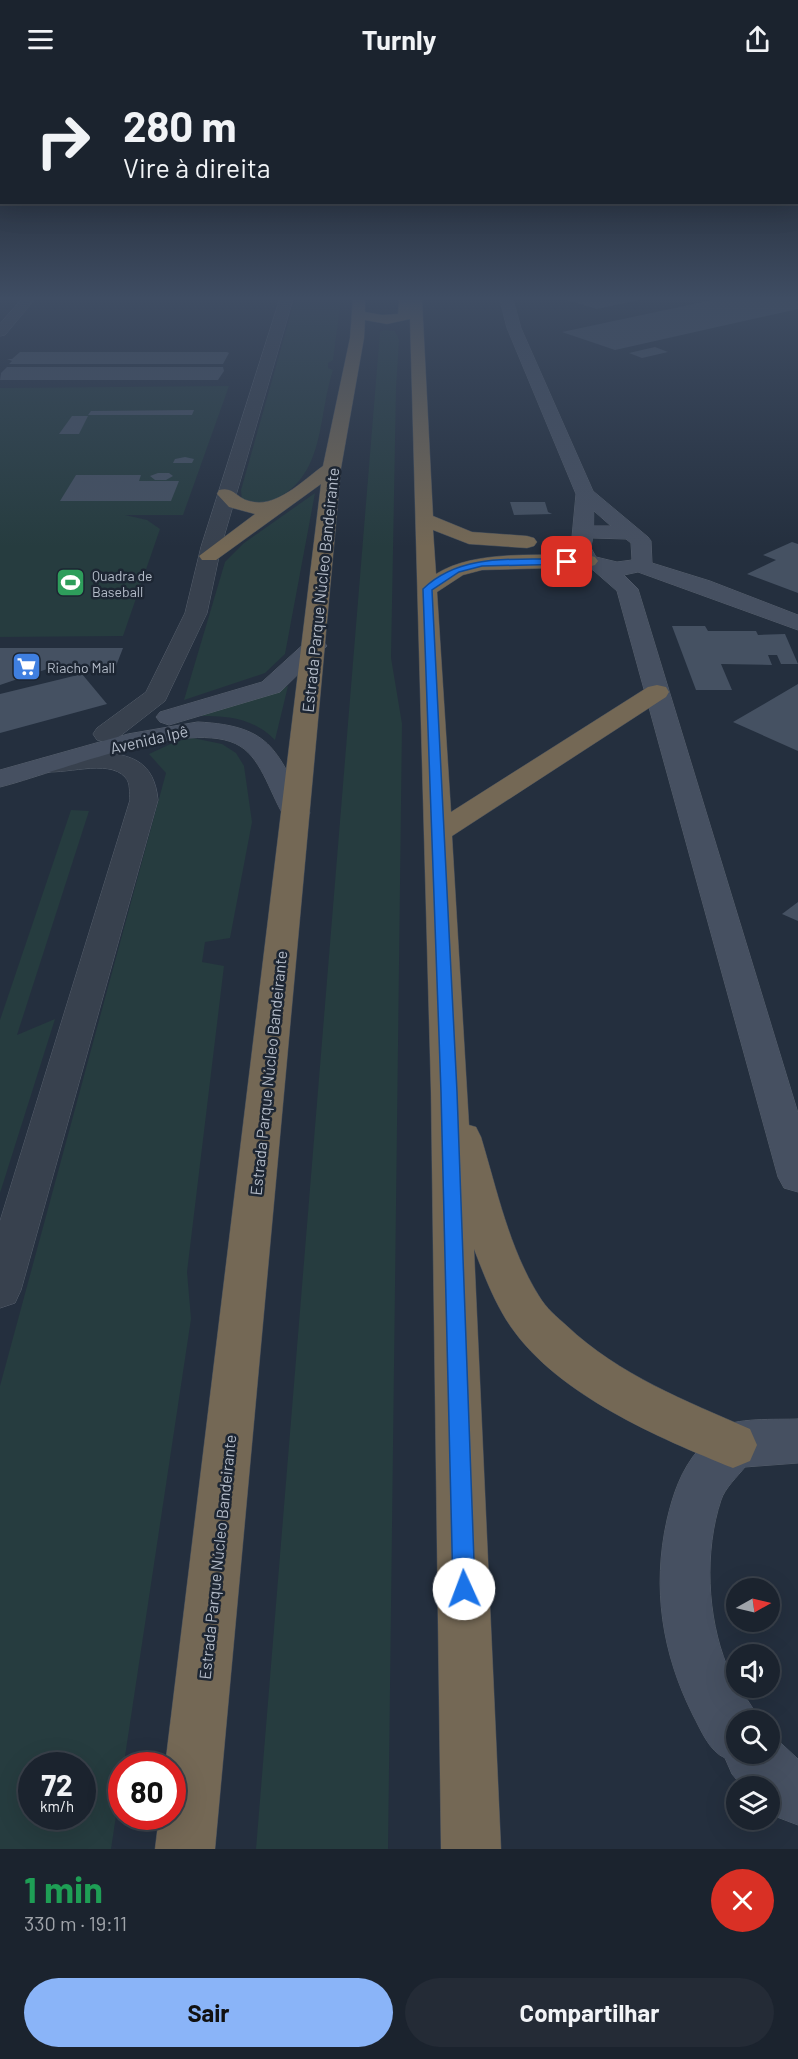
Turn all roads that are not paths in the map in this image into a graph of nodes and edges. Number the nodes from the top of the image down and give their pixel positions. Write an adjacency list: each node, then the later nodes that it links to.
1 (261, 382): 6 (street)
2 (347, 382): 5 (highway, Estrada Parque Núcleo Bandeirante)
3 (419, 382): 9 (highway)
4 (537, 382): 7 (street)
5 (332, 468): 8 (highway); 16 (highway, Estrada Parque Núcleo Bandeirante)
6 (226, 494): 8 (highway); 11 (street)
7 (585, 494): 10 (street); 12 (street)
8 (277, 508): 11 (highway)
9 (423, 519): 10 (highway); 14 (highway)
10 (568, 540): 12 (street); 13 (street)
11 (209, 556): 18 (street)
12 (635, 560): 13 (street); 15 (street); 17 (street)
13 (594, 563): 14 (highway)
14 (427, 589): 23 (highway)
15 (798, 623)
16 (315, 646): 18 (street, Avenida Ipê); 22 (highway, Estrada Parque Núcleo Bandeirante)
17 (657, 692): 23 (highway); 25 (street)
18 (106, 734): 19 (street, Avenida Ipê)
19 (0, 760)
20 (50, 765): 21 (street, Avenida Ipê); 22 (street, Avenida Ipê); 26 (street)
21 (0, 779)
22 (296, 813): 32 (highway, Estrada Parque Núcleo Bandeirante)
23 (439, 832): 24 (highway)
24 (449, 1092): 28 (highway); 33 (highway)
25 (798, 1177)
26 (0, 1290)
27 (798, 1441): 28 (street)
28 (732, 1444): 29 (street)
29 (726, 1721)
30 (760, 1764): 31 (street)
31 (798, 1796)
32 (185, 1849)
33 (471, 1849)

